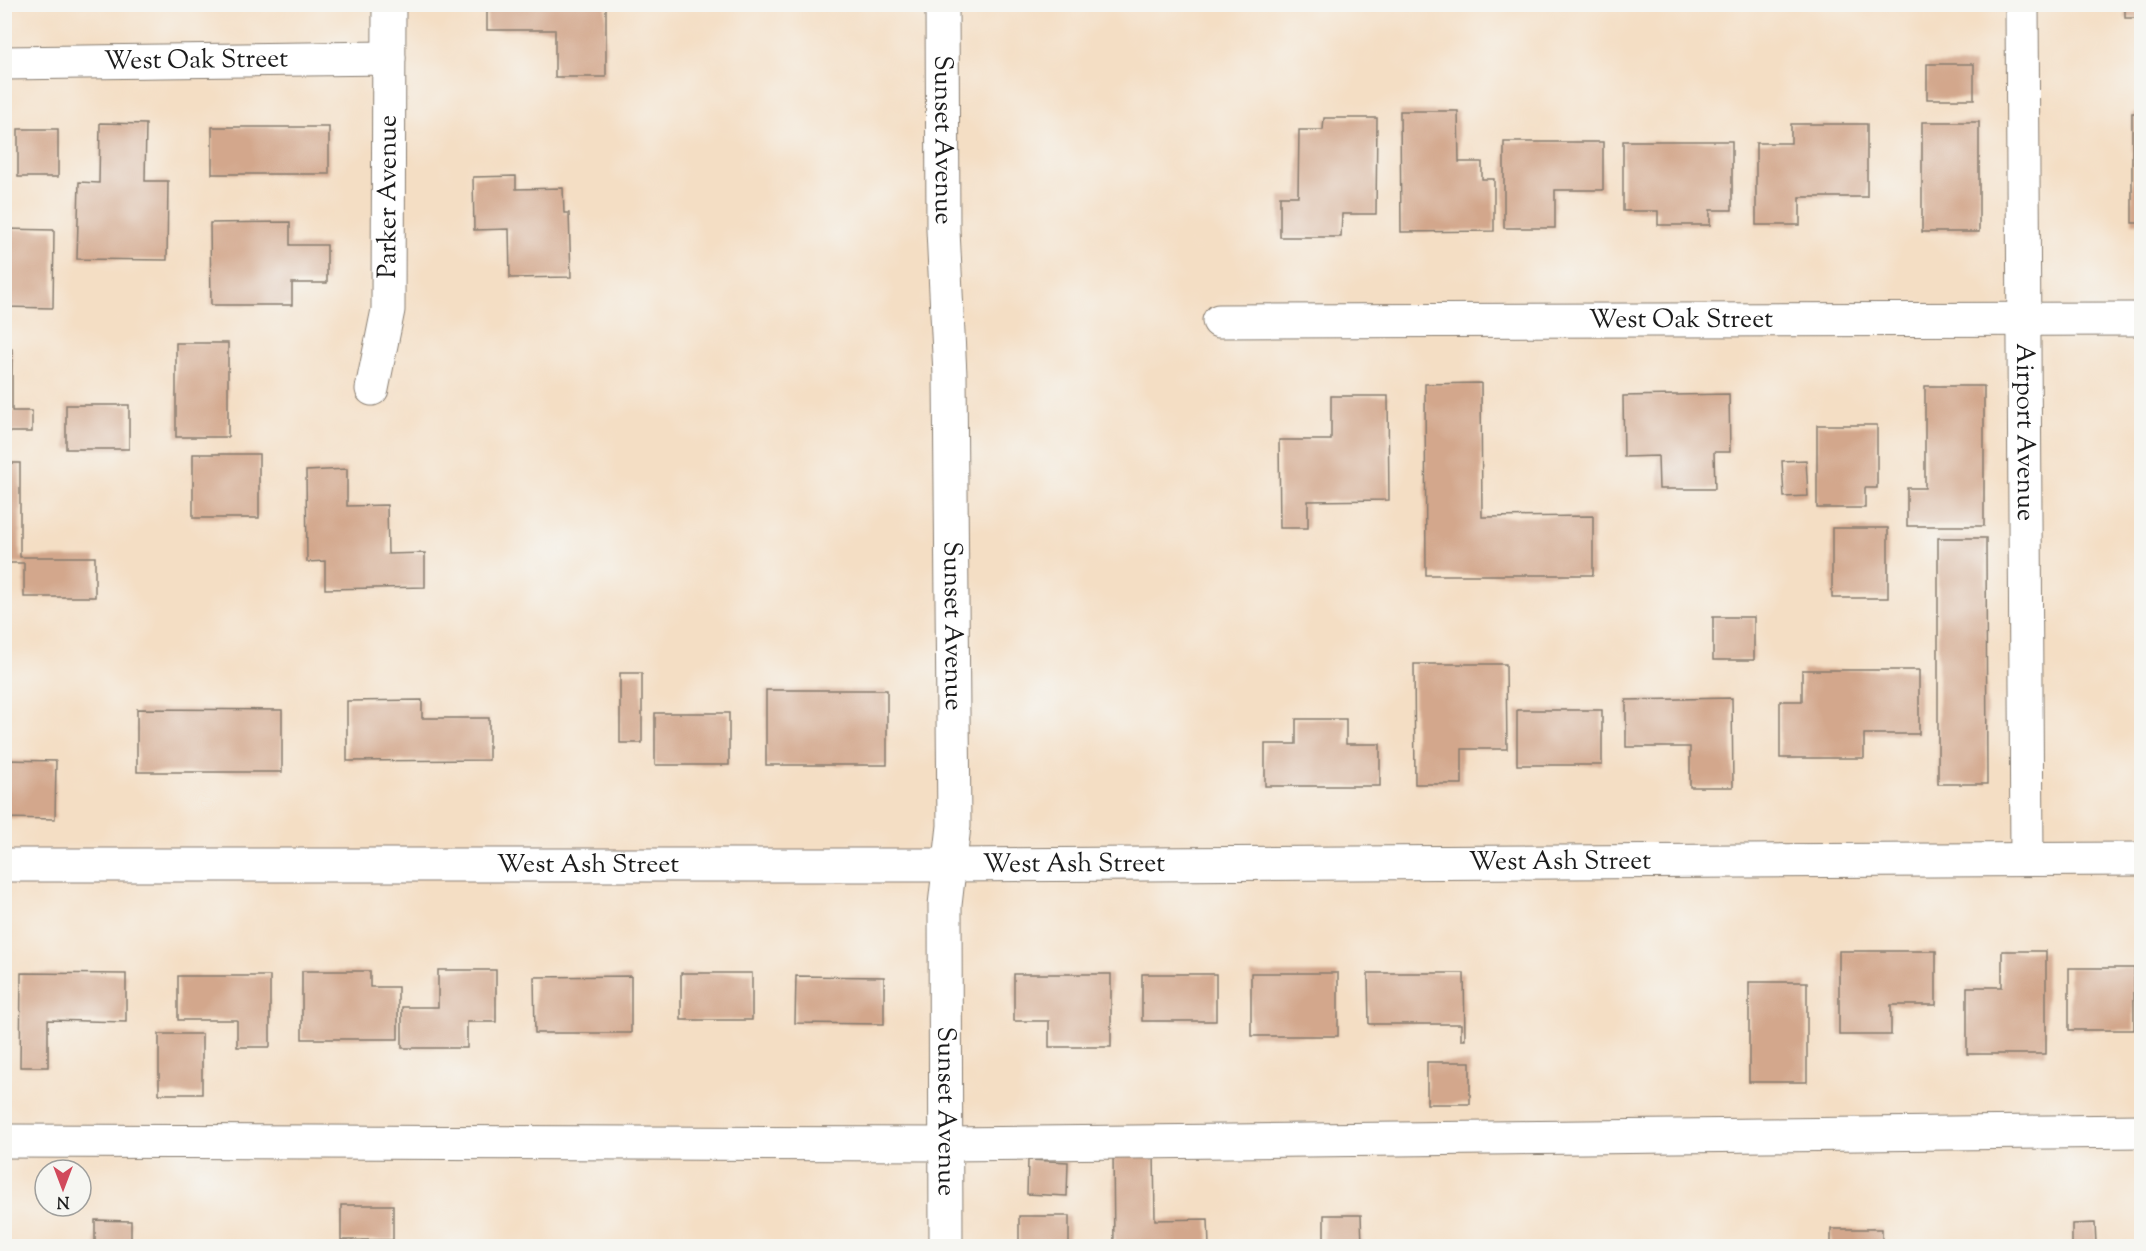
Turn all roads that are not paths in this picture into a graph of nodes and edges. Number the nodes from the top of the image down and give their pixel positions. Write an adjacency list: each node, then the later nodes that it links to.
1 (389, 4): 4 (street, Parker Avenue)
2 (942, 4): 13 (street, Sunset Avenue)
3 (2022, 4): 7 (street, Airport Avenue)
4 (389, 58): 5 (street, West Oak Street); 9 (street, Parker Avenue)
5 (4, 63)
6 (2142, 319): 7 (street, West Oak Street)
7 (2024, 320): 8 (street, West Oak Street); 10 (street, Airport Avenue)
8 (1219, 321)
9 (372, 389)
10 (2027, 858): 11 (street, West Ash Street); 13 (street, West Ash Street)
11 (2142, 859)
12 (4, 865): 13 (street, West Ash Street)
13 (948, 865): 16 (street, Sunset Avenue)
14 (2142, 1131): 16 (street)
15 (4, 1142): 16 (street)
16 (946, 1144): 17 (street, Sunset Avenue)
17 (946, 1246)

